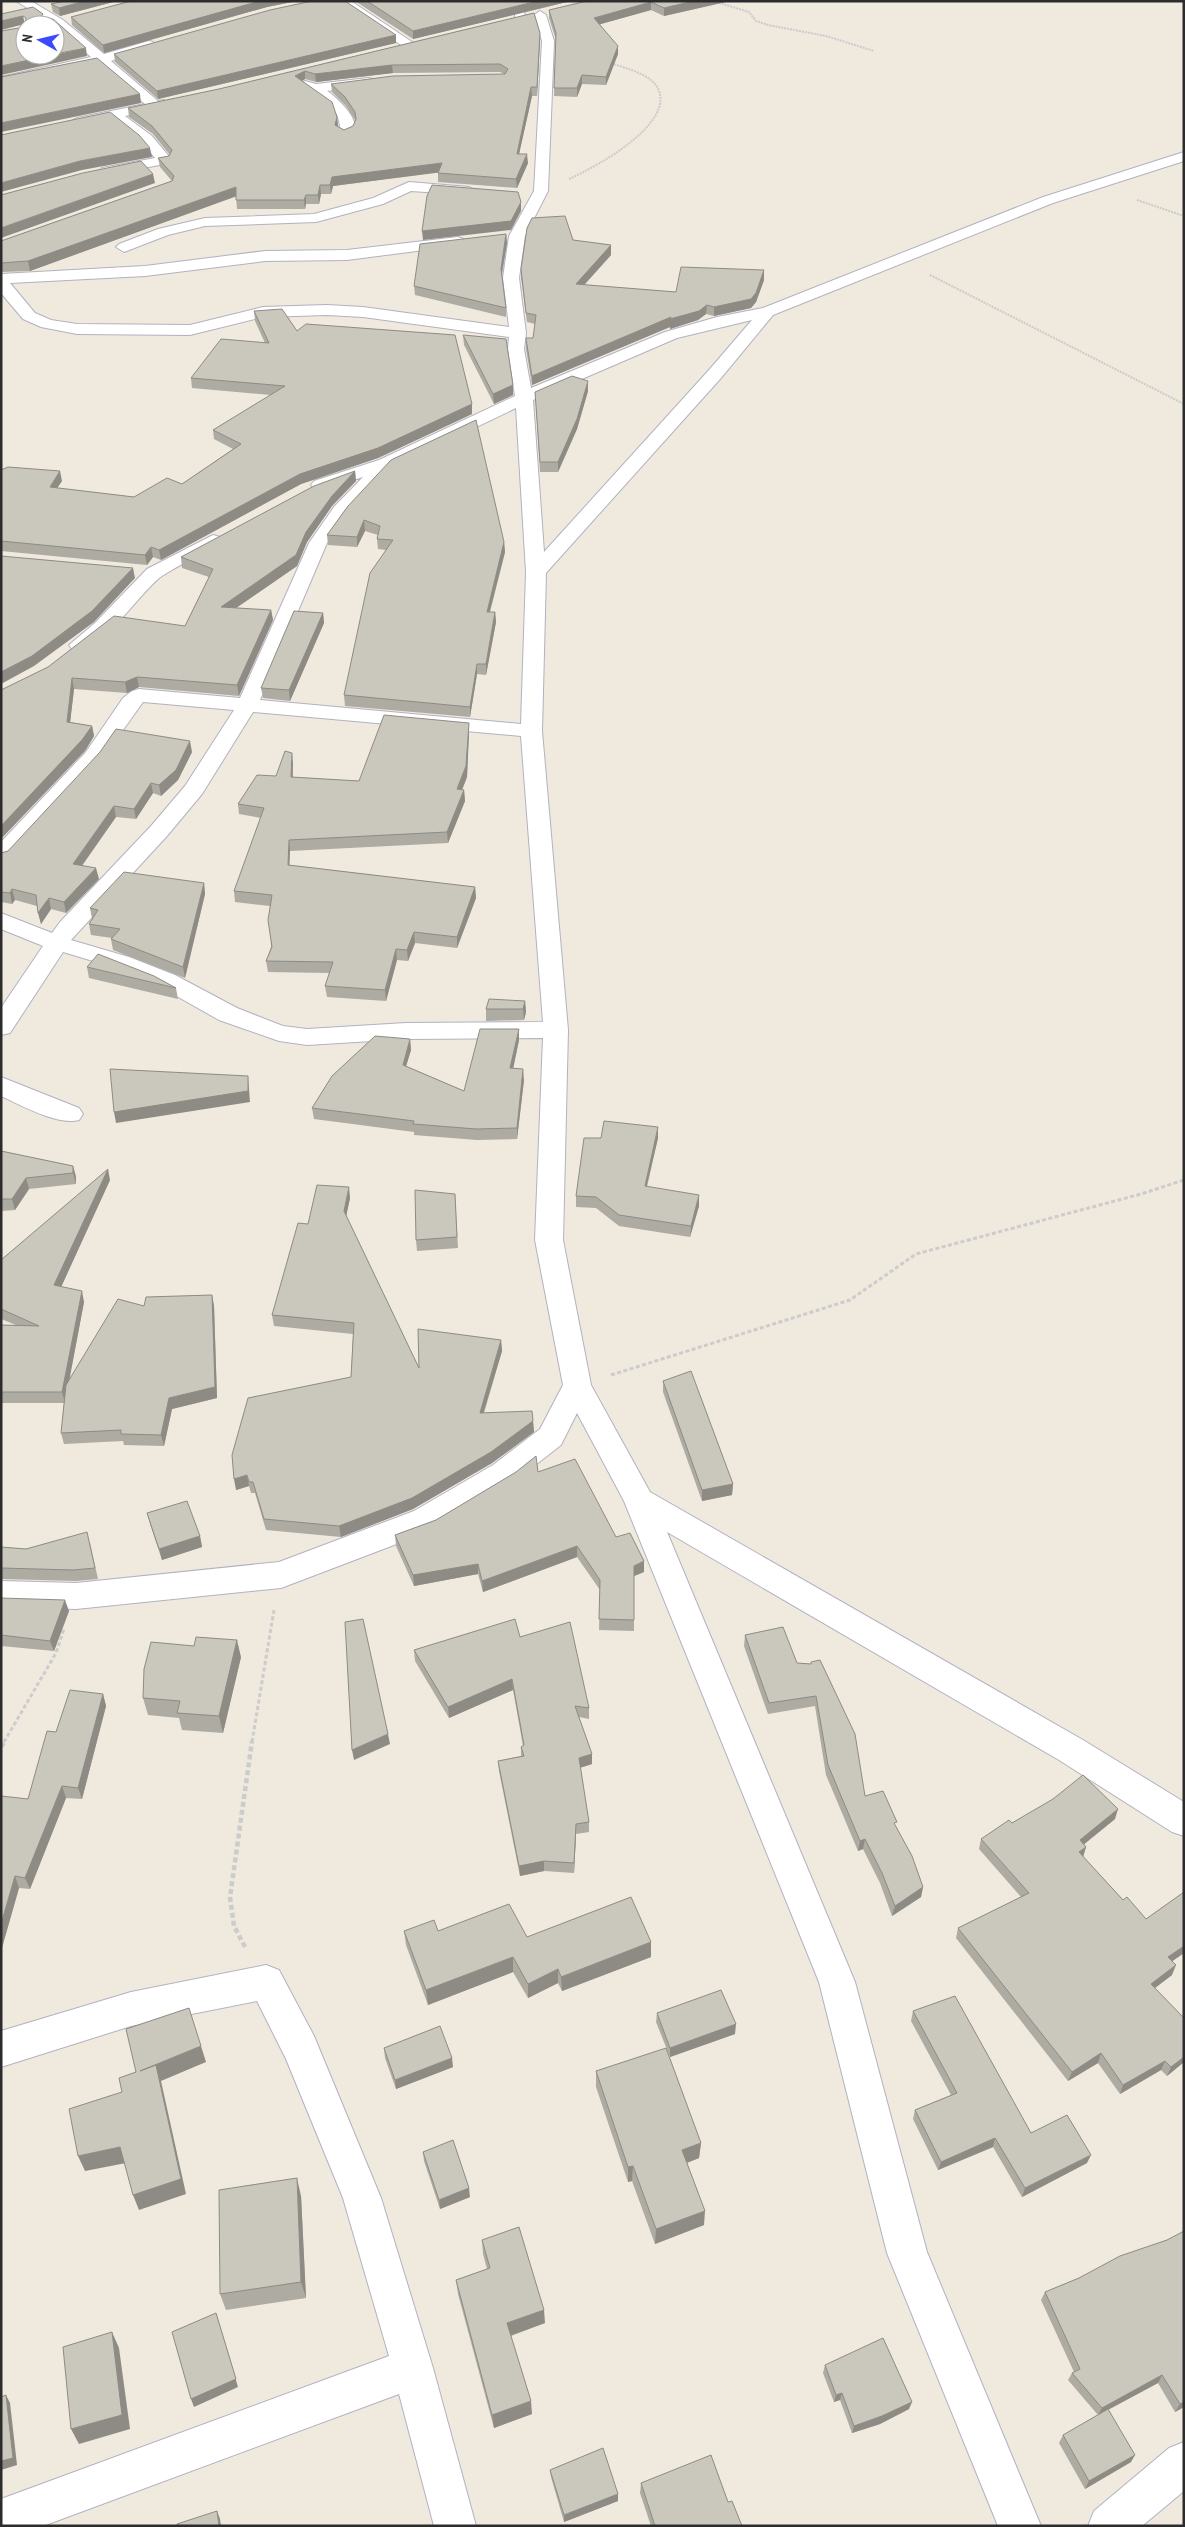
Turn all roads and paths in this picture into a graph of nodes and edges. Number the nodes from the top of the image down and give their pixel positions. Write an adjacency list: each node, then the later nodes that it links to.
1 (22, 1): 5 (street)
2 (342, 1): 10 (street)
3 (519, 1): 28 (street)
4 (714, 2): 11 (path)
5 (41, 15)
6 (77, 18): 7 (street)
7 (65, 21)
8 (65, 32): 12 (street)
9 (160, 42): 12 (street)
10 (393, 50)
11 (874, 51)
12 (102, 59): 16 (street); 19 (street)
13 (607, 61): 28 (path)
14 (301, 75): 17 (street)
15 (385, 80): 17 (street)
16 (1, 81)
17 (317, 88): 22 (street)
18 (174, 102): 19 (street)
19 (156, 106): 20 (street)
20 (114, 114): 21 (street); 24 (street)
21 (67, 124)
22 (344, 133)
23 (1184, 156): 32 (street)
24 (148, 164): 25 (street); 26 (street)
25 (90, 175)
26 (160, 179)
27 (485, 192): 31 (street)
28 (541, 193): 29 (street); 36 (street)
29 (522, 195)
30 (469, 241): 33 (street)
31 (124, 247)
32 (898, 259): 35 (street); 38 (path)
33 (1, 279)
34 (1, 283): 36 (street)
35 (767, 312): 37 (street); 43 (street)
36 (518, 333): 37 (street)
37 (524, 400): 39 (street); 43 (street)
38 (1184, 404)
39 (385, 464): 40 (street); 46 (street)
40 (300, 494)
41 (231, 531): 44 (street)
42 (127, 571): 44 (street)
43 (536, 572): 47 (street)
44 (154, 573): 45 (street)
45 (64, 655)
46 (248, 704): 47 (street); 48 (street); 50 (street)
47 (530, 731): 52 (street)
48 (1, 856)
49 (1, 920): 50 (street)
50 (57, 943): 51 (street); 52 (street)
51 (1, 1027)
52 (556, 1030): 56 (street)
53 (1, 1084): 54 (street)
54 (70, 1114)
55 (1184, 1180): 56 (path)
56 (578, 1385): 57 (street); 58 (street)
57 (639, 1501): 62 (street); 69 (street)
58 (281, 1575): 60 (street); 63 (path)
59 (1, 1594): 60 (street)
60 (76, 1596): 61 (path)
61 (1, 1747)
62 (1184, 1821)
63 (266, 1982): 64 (street); 65 (street)
64 (1, 2049)
65 (413, 2368): 67 (street); 68 (street)
66 (1184, 2463): 70 (street)
67 (1, 2520)
68 (455, 2526)
69 (1020, 2526)
70 (1108, 2526)

